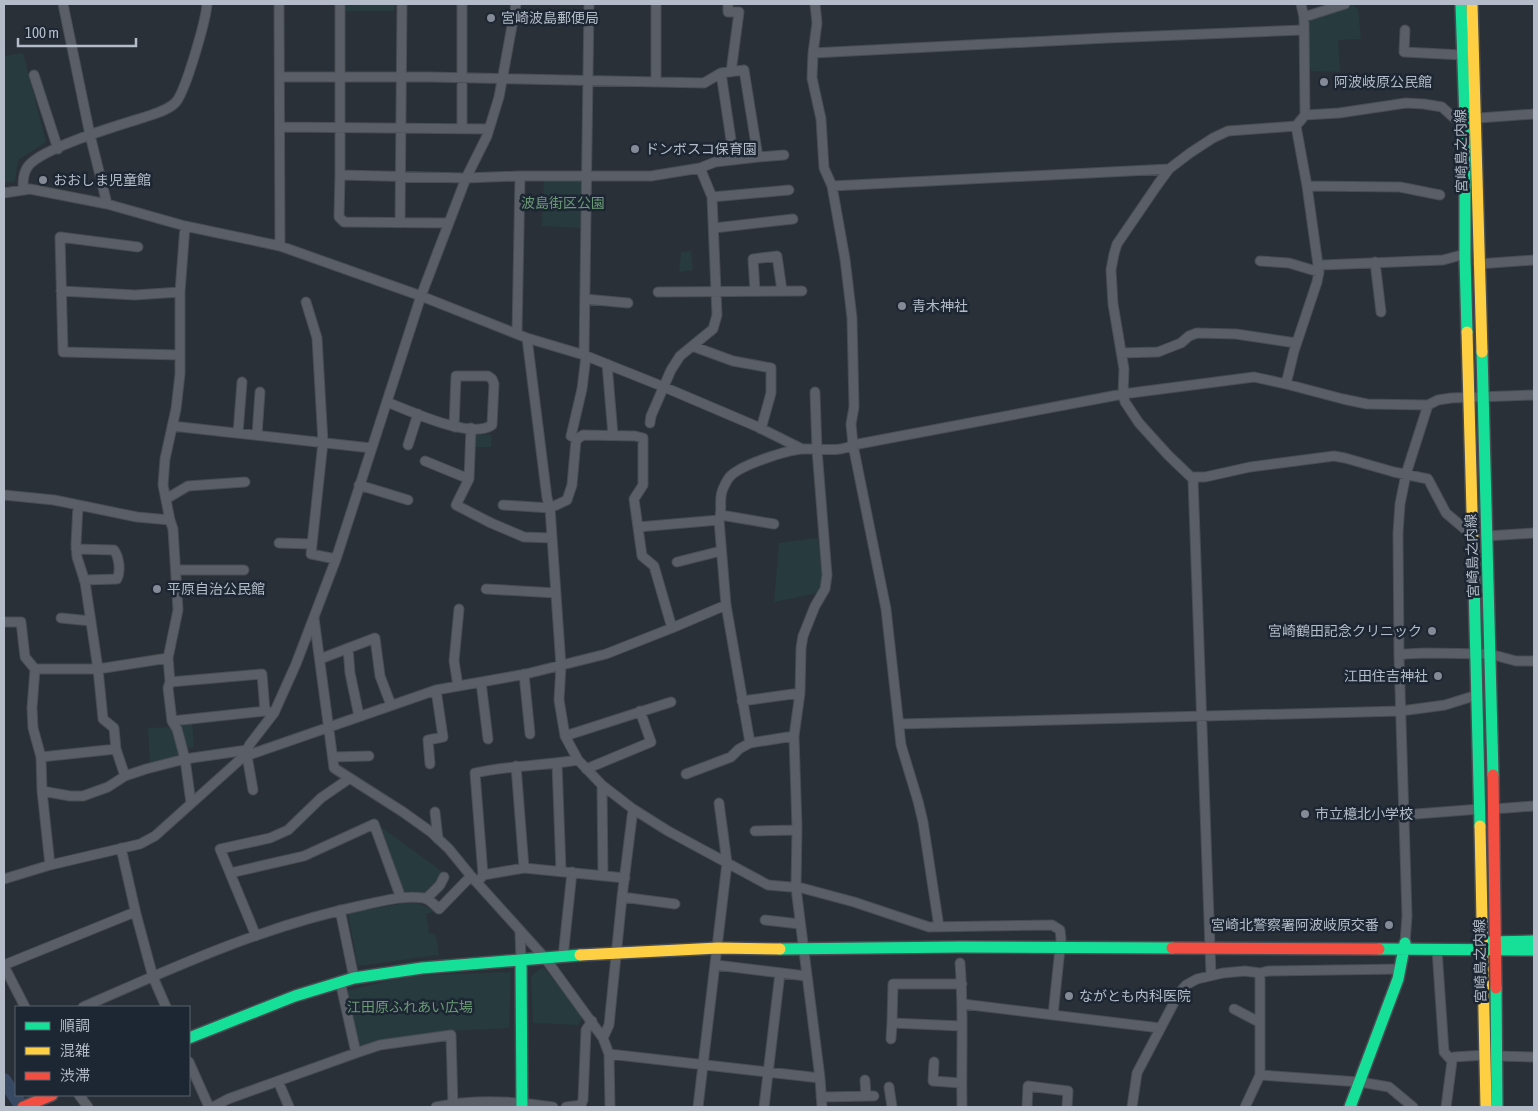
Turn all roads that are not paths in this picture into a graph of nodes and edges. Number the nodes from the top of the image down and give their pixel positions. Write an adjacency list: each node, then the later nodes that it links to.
1 (63, 4): 40 (street)
2 (207, 4): 40 (street)
3 (279, 4): 24 (street)
4 (340, 4): 25 (street)
5 (402, 4): 26 (street)
6 (462, 4): 27 (street)
7 (516, 4): 28 (street)
8 (589, 4): 29 (street)
9 (656, 4): 30 (street)
10 (728, 4): 21 (street)
11 (815, 4): 19 (street)
12 (1301, 4): 16 (street)
13 (1345, 4): 16 (street)
14 (1461, 4): 20 (main road, 宮崎島之内線)
15 (1472, 4): 33 (main road, 宮崎島之内線)
16 (1304, 18): 17 (street)
17 (1303, 30): 19 (street); 32 (street)
18 (1405, 30): 20 (street)
19 (813, 53): 52 (street)
20 (1462, 56): 33 (main road, 宮崎島之内線)
21 (731, 72): 22 (street); 43 (street)
22 (721, 73): 30 (street); 44 (street)
23 (34, 75): 41 (street)
24 (280, 77): 25 (street); 35 (street)
25 (340, 77): 26 (street); 36 (street)
26 (401, 77): 27 (street); 37 (street)
27 (462, 78): 28 (street); 38 (street)
28 (503, 78): 29 (street); 39 (street)
29 (588, 80): 30 (street); 50 (street)
30 (656, 82)
31 (1534, 114): 33 (street)
32 (1306, 115): 33 (street); 34 (street)
33 (1470, 119): 67 (main road, 宮崎島之内線); 71 (main road, 宮崎島之内線)
34 (1296, 126): 46 (street); 53 (street)
35 (280, 127): 36 (street); 65 (street)
36 (340, 127): 37 (street); 47 (street)
37 (401, 128): 38 (street); 48 (street)
38 (462, 128): 39 (street)
39 (489, 129): 51 (street)
40 (90, 135): 41 (street); 59 (street)
41 (58, 148): 54 (street)
42 (784, 155): 43 (street)
43 (758, 157): 44 (street)
44 (734, 160): 45 (street)
45 (700, 168): 50 (street); 58 (street)
46 (1169, 169): 52 (street); 89 (street)
47 (340, 175): 48 (street); 61 (street)
48 (400, 176): 51 (street); 61 (street)
49 (520, 176): 50 (street); 51 (street); 85 (street)
50 (588, 176): 81 (street)
51 (466, 178): 62 (street)
52 (832, 186): 115 (street)
53 (1307, 186): 57 (street); 72 (street)
54 (23, 190): 56 (street); 59 (street)
55 (789, 190): 58 (street)
56 (4, 193)
57 (1440, 195)
58 (712, 197): 64 (street)
59 (107, 204): 63 (street)
60 (793, 219): 64 (street)
61 (400, 223): 62 (street)
62 (448, 223): 80 (street)
63 (185, 226): 65 (street); 77 (street)
64 (714, 228): 79 (street)
65 (280, 246): 80 (street)
66 (138, 247): 73 (street)
67 (1465, 254): 70 (street); 100 (main road, 宮崎島之内線)
68 (1534, 260): 71 (street)
69 (1260, 261): 72 (street)
70 (1375, 262): 72 (street); 84 (street)
71 (1478, 264): 100 (main road, 宮崎島之内線)
72 (1318, 268): 87 (street)
73 (61, 290): 77 (street); 90 (street)
74 (755, 291): 75 (street); 75 (street); 79 (street)
75 (782, 291): 76 (street)
76 (802, 291)
77 (180, 292): 90 (street)
78 (658, 292): 79 (street)
79 (716, 292): 88 (street)
80 (421, 296): 85 (street); 101 (street)
81 (585, 299): 83 (street); 91 (street)
82 (306, 302): 113 (street)
83 (628, 303)
84 (1381, 312)
85 (518, 334): 86 (street)
86 (528, 338): 91 (street); 130 (street)
87 (1296, 343): 89 (street); 94 (street)
88 (692, 346): 95 (street); 108 (street)
89 (1121, 353): 98 (street)
90 (180, 355): 105 (street)
91 (585, 356): 92 (street); 112 (street)
92 (607, 364): 95 (street); 111 (street)
93 (242, 382): 109 (street)
94 (1286, 384): 98 (street); 102 (street)
95 (664, 387): 104 (street); 108 (street)
96 (260, 392): 110 (street)
97 (815, 392): 118 (street)
98 (1123, 394): 115 (street); 121 (street)
99 (1534, 395): 100 (street)
100 (1476, 398): 102 (street); 136 (main road, 宮崎島之内線); 137 (main road, 宮崎島之内線)
101 (387, 402): 103 (street); 116 (street)
102 (1428, 404): 120 (street)
103 (418, 414): 106 (street); 114 (street)
104 (650, 423)
105 (172, 426): 109 (street); 126 (street)
106 (454, 427): 107 (street); 107 (street)
107 (471, 428): 122 (street)
108 (761, 429): 117 (street)
109 (238, 433): 110 (street)
110 (257, 435): 113 (street)
111 (612, 436): 112 (street); 134 (street)
112 (578, 438): 130 (street)
113 (324, 442): 116 (street); 140 (street)
114 (408, 445)
115 (853, 445): 118 (street); 183 (street)
116 (371, 448): 124 (street)
117 (803, 449): 118 (street); 131 (street)
118 (817, 450): 172 (street)
119 (425, 461): 122 (street)
120 (1406, 474): 121 (street); 136 (street); 160 (street)
121 (1191, 477): 181 (street)
122 (469, 479): 138 (street)
123 (245, 482): 126 (street)
124 (359, 485): 127 (street); 143 (street)
125 (4, 495): 128 (street)
126 (166, 499): 132 (street)
127 (408, 500)
128 (78, 505): 132 (street); 141 (street)
129 (503, 505): 130 (street)
130 (550, 508): 138 (street)
131 (720, 517): 133 (street); 134 (street); 142 (street)
132 (170, 520): 145 (street)
133 (774, 524)
134 (638, 528): 156 (street)
135 (1534, 532): 137 (street)
136 (1473, 536): 158 (main road, 宮崎島之内線)
137 (1486, 536): 159 (main road, 宮崎島之内線)
138 (552, 538): 149 (street)
139 (279, 543): 140 (street)
140 (312, 544): 143 (street)
141 (76, 549): 147 (street); 147 (street)
142 (721, 551): 144 (street); 150 (street)
143 (336, 558): 153 (street)
144 (677, 562)
145 (176, 570): 146 (street); 161 (street)
146 (244, 570)
147 (84, 580): 154 (street)
148 (486, 589): 149 (street)
149 (556, 593): 164 (street)
150 (726, 605): 156 (street); 174 (street)
151 (459, 609): 170 (street)
152 (61, 618): 154 (street)
153 (314, 618): 162 (street); 179 (street)
154 (91, 621): 166 (street)
155 (4, 622): 165 (street)
156 (672, 628): 164 (street)
157 (348, 648): 162 (street); 176 (street); 180 (street)
158 (1476, 654): 159 (street); 160 (street); 173 (main road, 宮崎島之内線)
159 (1490, 654): 163 (street); 212 (main road, 宮崎島之内線)
160 (1399, 656): 178 (street)
161 (168, 658): 166 (street); 168 (street)
162 (320, 659): 184 (street)
163 (1534, 661)
164 (562, 666): 167 (street); 186 (street)
165 (35, 669): 166 (street); 193 (street)
166 (98, 669): 190 (street)
167 (524, 674): 169 (street); 185 (street)
168 (170, 682): 179 (street); 182 (street)
169 (481, 682): 170 (street); 188 (street)
170 (458, 686): 171 (street)
171 (436, 690): 176 (street); 198 (street)
172 (800, 692): 174 (street); 187 (street)
173 (1477, 695): 178 (street); 210 (main road, 宮崎島之内線)
174 (742, 701): 189 (street)
175 (671, 702): 177 (street)
176 (391, 705): 180 (street)
177 (640, 711): 186 (street); 200 (street)
178 (1401, 711): 181 (street); 214 (street)
179 (269, 712): 182 (street); 191 (street)
180 (359, 716): 184 (street)
181 (1200, 716): 183 (street); 247 (street)
182 (172, 721): 195 (street)
183 (899, 724): 239 (street)
184 (330, 728): 191 (street); 194 (street)
185 (530, 734)
186 (566, 736): 196 (street)
187 (794, 736): 189 (street); 215 (street)
188 (488, 738)
189 (750, 743): 201 (street)
190 (116, 749): 193 (street); 202 (street)
191 (245, 755): 195 (street); 206 (street); 207 (street)
192 (369, 756): 194 (street)
193 (41, 757): 205 (street)
194 (333, 757): 203 (street)
195 (185, 759): 202 (street); 207 (street)
196 (578, 760): 197 (street); 200 (street)
197 (557, 763): 199 (street); 222 (street)
198 (430, 764)
199 (516, 766): 221 (street); 227 (street)
200 (586, 769): 204 (street)
201 (686, 774)
202 (125, 776): 205 (street)
203 (350, 778): 217 (street); 223 (street)
204 (602, 785): 211 (street); 225 (street)
205 (42, 790): 220 (street)
206 (253, 790)
207 (192, 803): 218 (street)
208 (720, 803): 219 (street)
209 (1534, 806): 212 (street)
210 (1480, 808): 214 (street); 243 (main road, 宮崎島之内線)
211 (633, 809): 219 (street); 228 (street)
212 (1494, 809): 243 (main road, 宮崎島之内線)
213 (435, 812): 217 (street)
214 (1403, 815): 244 (street)
215 (796, 830): 216 (street); 230 (street)
216 (755, 831)
217 (438, 839): 227 (street)
218 (121, 848): 220 (street); 236 (street)
219 (728, 863): 230 (street); 245 (street)
220 (50, 864): 229 (street)
221 (524, 868): 222 (street); 227 (street)
222 (561, 871): 224 (street)
223 (230, 872): 232 (street); 241 (street)
224 (572, 872): 225 (street); 252 (street)
225 (603, 875): 228 (street)
226 (444, 877): 233 (street)
227 (477, 878): 233 (street); 240 (street)
228 (625, 878): 231 (street)
229 (4, 879)
230 (796, 888): 238 (street); 239 (street)
231 (622, 897): 234 (street); 251 (street)
232 (401, 898): 233 (street); 235 (street)
233 (426, 898)
234 (675, 904)
235 (340, 910): 241 (street); 264 (street)
236 (136, 914): 257 (street); 262 (street)
237 (766, 920): 238 (street)
238 (800, 924): 248 (street)
239 (939, 927): 246 (street)
240 (520, 932): 253 (street); 254 (street)
241 (256, 936): 262 (street)
242 (1534, 941): 243 (main road)
243 (1489, 946): 244 (main road); 249 (main road); 250 (main road); 283 (main road, 宮崎島之内線)
244 (1404, 947): 247 (main road); 249 (main road); 258 (main road)
245 (718, 948): 248 (main road); 251 (main road); 256 (street)
246 (1062, 948): 247 (main road); 248 (main road); 272 (street)
247 (1210, 948): 261 (street)
248 (803, 949): 263 (street)
249 (1437, 950): 285 (street)
250 (1534, 950)
251 (616, 952): 252 (main road); 279 (street)
252 (563, 957): 253 (main road)
253 (545, 958): 254 (main road); 273 (street)
254 (521, 960): 264 (main road); 301 (main road)
255 (960, 963): 266 (street)
256 (716, 965): 260 (street); 288 (street)
257 (4, 966): 268 (street)
258 (1400, 970): 259 (street); 294 (main road)
259 (1260, 973): 261 (street); 274 (street)
260 (780, 974): 263 (street); 289 (street)
261 (1210, 975): 277 (street)
262 (153, 976): 269 (street); 270 (street)
263 (806, 976): 291 (street)
264 (354, 978): 265 (main road)
265 (340, 982): 278 (main road); 281 (street)
266 (962, 984): 267 (street); 275 (street)
267 (963, 1004): 272 (street); 276 (street)
268 (24, 1006)
269 (85, 1006)
270 (166, 1006)
271 (1234, 1009): 274 (street)
272 (1053, 1015): 277 (street)
273 (592, 1021): 279 (street); 309 (street)
274 (1259, 1022): 290 (street)
275 (892, 1023): 276 (street); 280 (street)
276 (961, 1026): 295 (street)
277 (1160, 1028): 318 (street)
278 (190, 1038)
279 (603, 1038): 282 (street)
280 (891, 1040)
281 (356, 1052): 293 (street); 300 (street)
282 (609, 1054): 288 (street); 310 (street)
283 (1491, 1056): 284 (street); 285 (street); 323 (main road, 宮崎島之内線); 324 (main road, 宮崎島之内線)
284 (1534, 1057)
285 (1452, 1061): 322 (street)
286 (934, 1062): 295 (street)
287 (190, 1064): 304 (street)
288 (703, 1064): 289 (street); 311 (street)
289 (768, 1072): 291 (street); 312 (street)
290 (1260, 1075): 294 (street); 319 (street)
291 (820, 1078): 299 (street)
292 (865, 1080): 299 (street)
293 (278, 1081): 305 (street); 306 (street)
294 (1360, 1082): 320 (main road); 321 (street)
295 (961, 1083): 315 (street)
296 (889, 1087): 314 (street)
297 (50, 1096): 302 (main road)
298 (80, 1096): 303 (street)
299 (822, 1097): 313 (street)
300 (453, 1105): 301 (street); 307 (street)
301 (522, 1105): 308 (street)
302 (23, 1107)
303 (88, 1107)
304 (208, 1107)
305 (213, 1107)
306 (289, 1107)
307 (436, 1107)
308 (553, 1107)
309 (566, 1107)
310 (610, 1107)
311 (698, 1107)
312 (764, 1107)
313 (822, 1107)
314 (892, 1107)
315 (962, 1107)
316 (1027, 1107): 317 (street)
317 (1067, 1107)
318 (1132, 1107)
319 (1244, 1107)
320 (1350, 1107)
321 (1413, 1107)
322 (1446, 1107)
323 (1486, 1107)
324 (1497, 1107)

